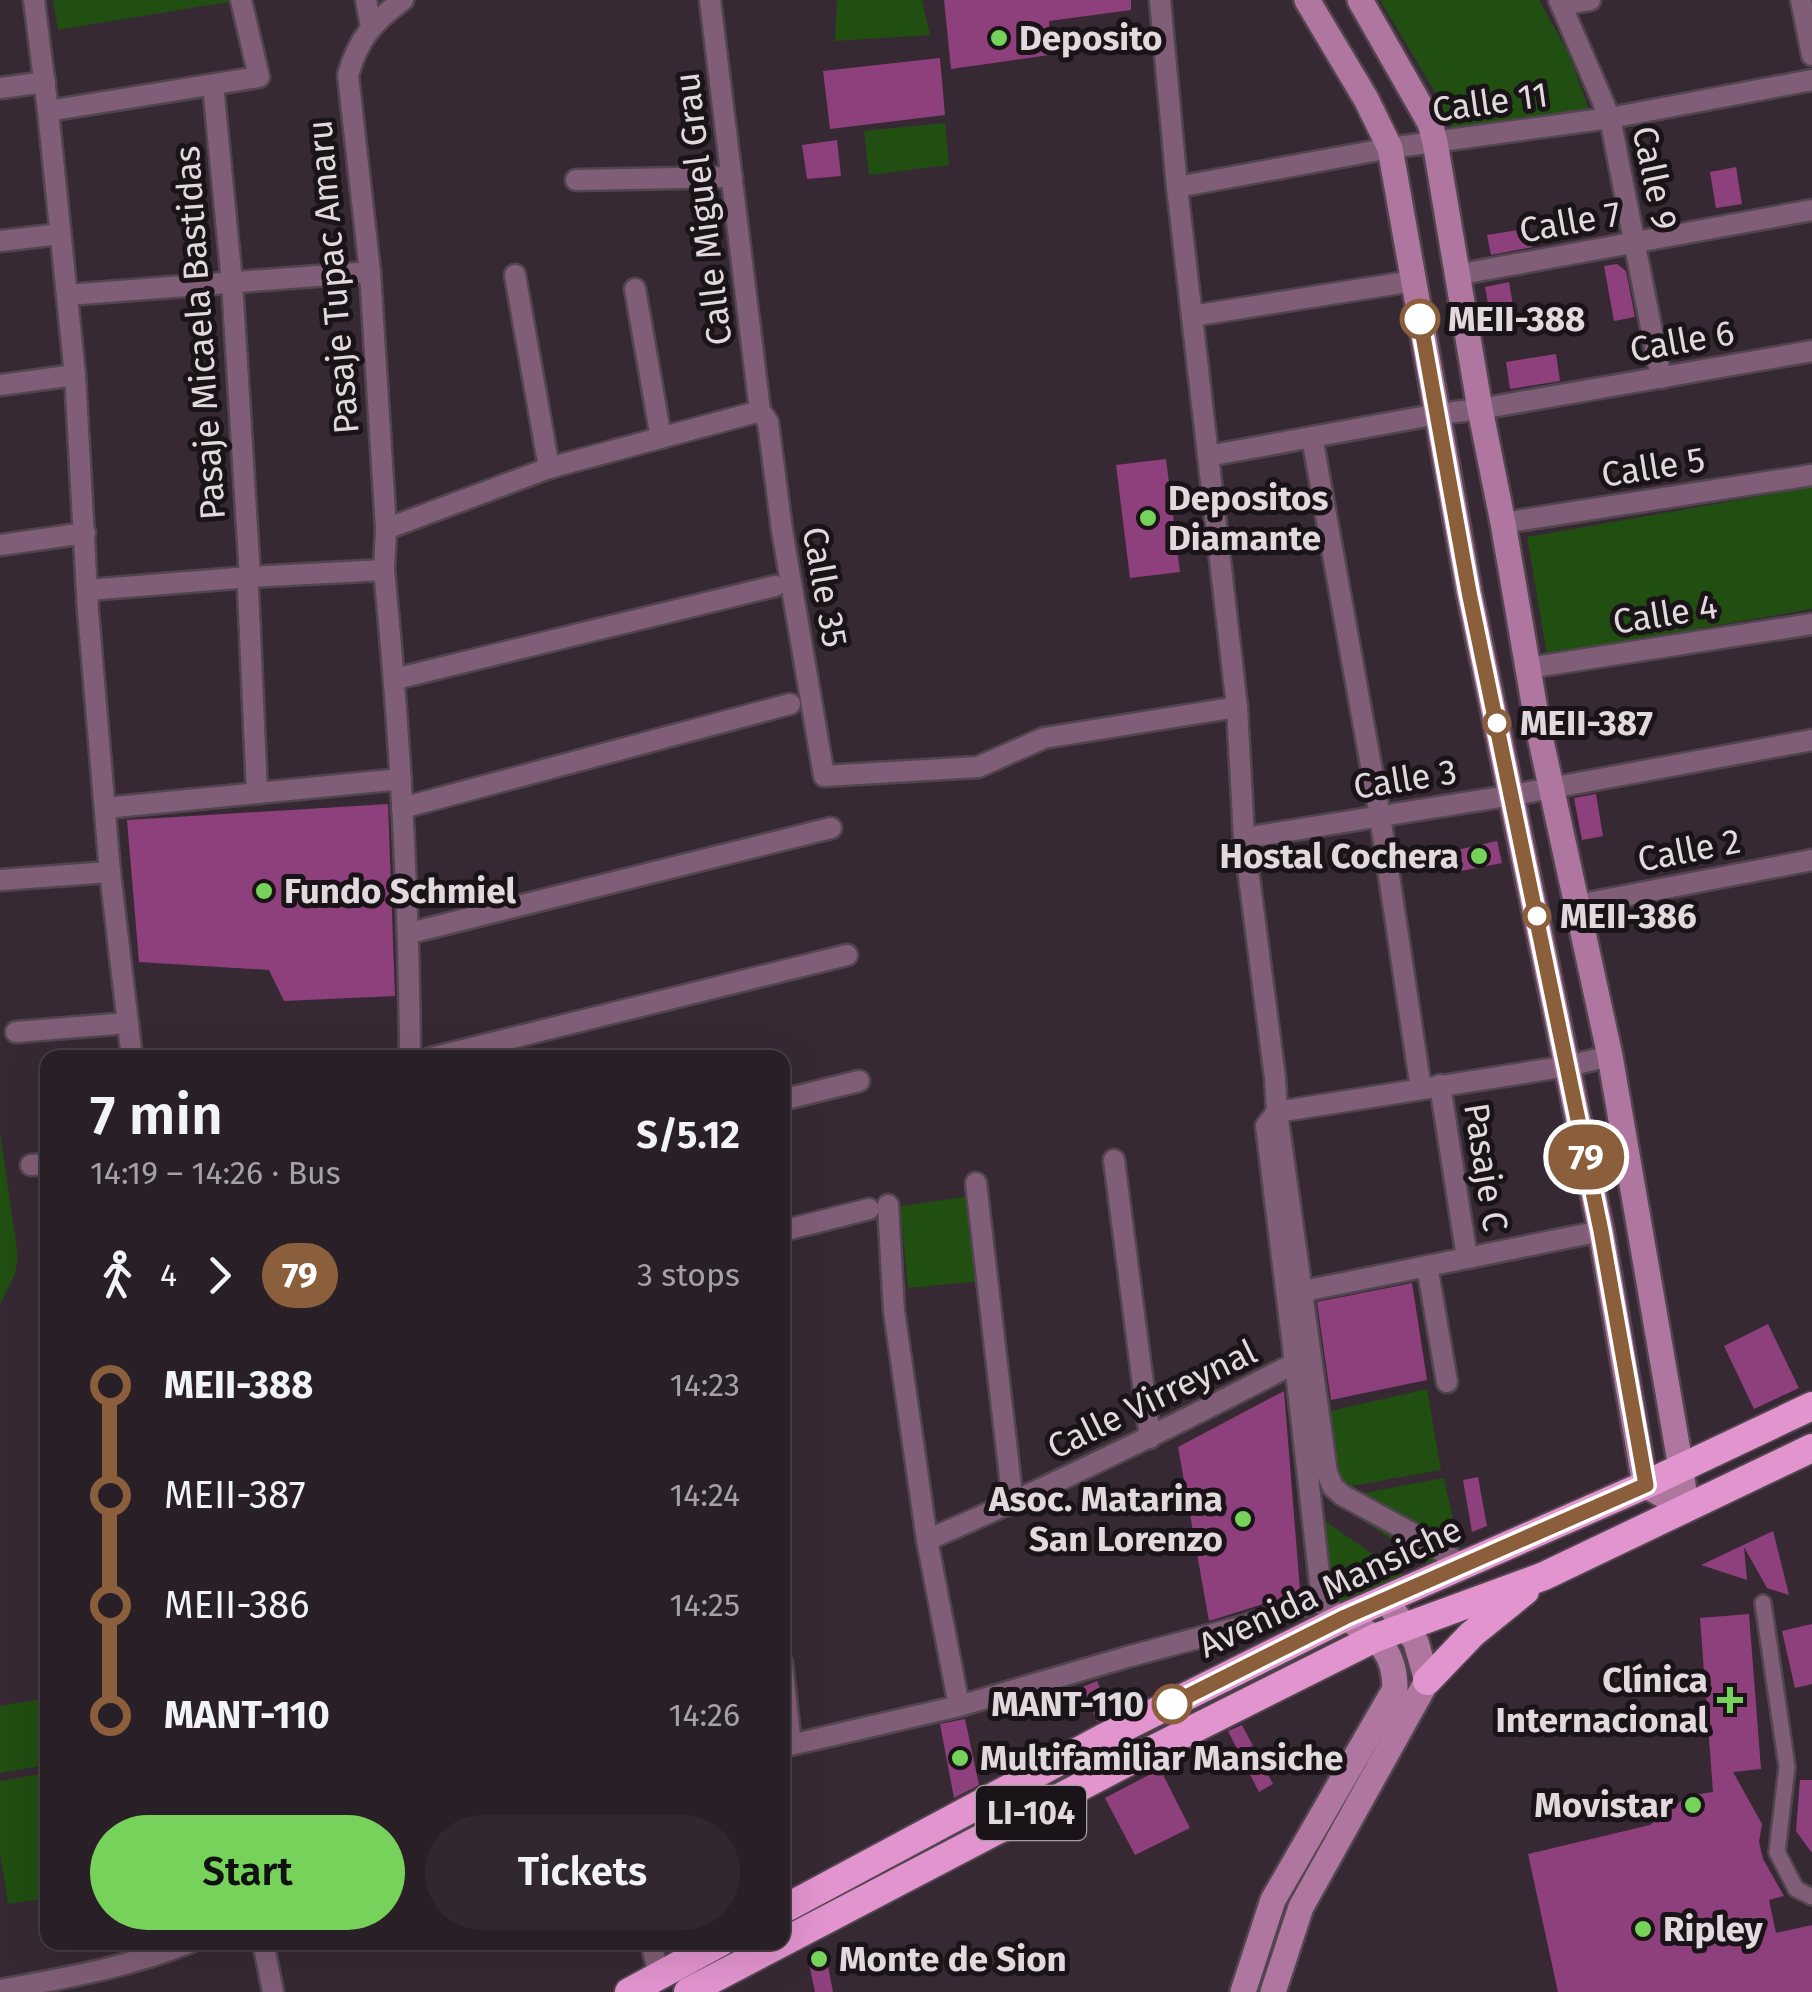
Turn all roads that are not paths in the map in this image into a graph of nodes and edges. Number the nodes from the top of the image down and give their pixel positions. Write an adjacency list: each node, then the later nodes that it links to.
1 (34, 0): 15 (street)
2 (241, 0): 16 (street)
3 (366, 0): 12 (street)
4 (404, 0): 12 (street)
5 (710, 0): 22 (street, Calle Miguel Grau)
6 (1160, 0): 24 (street)
7 (1307, 0): 21 (main road)
8 (1360, 0): 20 (main road)
9 (1590, 0): 11 (street)
10 (1801, 0): 13 (street)
11 (1560, 3): 19 (street, Calle 9)
12 (371, 26): 29 (street, Pasaje Tupac Amaru)
13 (1812, 55)
14 (1812, 80): 19 (street, Calle 11)
15 (44, 82): 17 (street); 18 (street)
16 (213, 85): 18 (street); 33 (street, Pasaje Micaela Bastidas)
17 (0, 88)
18 (48, 111): 26 (street)
19 (1610, 118): 20 (street, Calle 11); 28 (street, Calle 9)
20 (1435, 142): 21 (street, Calle 11); 31 (main road)
21 (1390, 148): 24 (street, Calle 11); 32 (main road)
22 (732, 177): 23 (street); 42 (street, Calle Miguel Grau)
23 (576, 180)
24 (1177, 188): 36 (street)
25 (1812, 210): 28 (street, Calle 7)
26 (60, 234): 27 (street); 35 (street)
27 (0, 240)
28 (1635, 243): 31 (street, Calle 7); 39 (street, Calle 9)
29 (370, 272): 33 (street); 50 (street, Pasaje Tupac Amaru)
30 (515, 275): 47 (street)
31 (1456, 275): 41 (main road)
32 (1413, 281): 36 (street); 43 (main road)
33 (232, 282): 35 (street); 54 (street, Pasaje Micaela Bastidas)
34 (635, 290): 45 (street)
35 (67, 295): 38 (street)
36 (1192, 316): 46 (street)
37 (1812, 351): 39 (street, Calle 6)
38 (75, 375): 40 (street); 51 (street)
39 (1661, 378): 41 (street, Calle 6)
40 (0, 385)
41 (1480, 409): 43 (street, Calle 6); 49 (main road)
42 (760, 411): 45 (street); 61 (street, Calle 35)
43 (1438, 414): 44 (street, Calle 6); 66 (main road)
44 (1312, 437): 46 (street, Calle 6); 69 (street, Pasaje C)
45 (661, 438): 47 (street)
46 (1208, 456): 61 (street)
47 (549, 468): 50 (street)
48 (1812, 475): 49 (street, Calle 5)
49 (1504, 522): 58 (main road)
50 (386, 529): 53 (street, Pasaje Tupac Amaru)
51 (85, 533): 52 (street); 56 (street)
52 (0, 545)
53 (384, 570): 54 (street); 59 (street, Pasaje Tupac Amaru)
54 (249, 583): 56 (street); 65 (street, Pasaje Micaela Bastidas)
55 (775, 586): 59 (street)
56 (88, 590): 67 (street)
57 (1812, 624): 58 (street, Calle 4)
58 (1528, 668): 64 (main road)
59 (395, 680): 63 (street, Pasaje Tupac Amaru)
60 (790, 704): 68 (street)
61 (1237, 707): 71 (street)
62 (1812, 740): 64 (street, Calle 3)
63 (401, 780): 65 (street); 68 (street, Pasaje Tupac Amaru)
64 (1550, 788): 66 (street, Calle 3); 75 (main road)
65 (258, 793): 67 (street)
66 (1512, 795): 69 (street, Calle 3); 84 (main road)
67 (105, 808): 73 (street)
68 (402, 808): 76 (street, Pasaje Tupac Amaru)
69 (1380, 816): 71 (street, Calle 3); 86 (street, Pasaje C)
70 (831, 828): 76 (street)
71 (1244, 838): 88 (street)
72 (1812, 860): 75 (street, Calle 2)
73 (110, 872): 74 (street); 78 (street)
74 (0, 880)
75 (1577, 904): 83 (main road)
76 (410, 933): 81 (street, Pasaje Tupac Amaru)
77 (847, 955): 82 (street)
78 (128, 1023): 79 (street); 80 (street)
79 (16, 1032)
80 (131, 1050)
81 (410, 1050)
82 (463, 1050)
83 (1610, 1056): 84 (street); 101 (main road)
84 (1568, 1066): 86 (street); 92 (main road)
85 (859, 1081): 87 (street)
86 (1430, 1087): 88 (street); 93 (street, Pasaje C)
87 (790, 1098)
88 (1278, 1112): 95 (street)
89 (1114, 1160): 99 (street)
90 (976, 1183): 103 (street)
91 (790, 1229): 105 (street)
92 (1601, 1231): 93 (street); 102 (main road)
93 (1467, 1258): 94 (street)
94 (1426, 1266): 95 (street); 97 (street)
95 (1295, 1292): 96 (street); 106 (street)
96 (1296, 1363): 99 (street, Calle Virreynal); 109 (street)
97 (1447, 1382)
98 (1812, 1406): 101 (highway, Avenida Mansiche / LI-104)
99 (1150, 1438): 103 (street, Calle Virreynal)
100 (1812, 1448): 104 (highway, Avenida Mansiche / LI-104)
101 (1681, 1468): 102 (highway, Avenida Mansiche / LI-104); 104 (main road)
102 (1646, 1485): 104 (main road); 106 (highway, Avenida Mansiche / LI-104)
103 (1012, 1503): 105 (street, Calle Virreynal)
104 (1686, 1508): 107 (highway, Avenida Mansiche / LI-104)
105 (926, 1540): 115 (street)
106 (1462, 1565): 108 (highway, Avenida Mansiche / LI-104)
107 (1544, 1576): 112 (highway, Avenida Mansiche / LI-104); 114 (highway)
108 (1385, 1599): 111 (highway, Avenida Mansiche / LI-104); 112 (main road)
109 (1322, 1600): 111 (street); 115 (street)
110 (1762, 1602): 121 (street)
111 (1345, 1617): 113 (main road); 116 (highway, Avenida Mansiche / LI-104)
112 (1405, 1626): 113 (highway, Avenida Mansiche / LI-104); 114 (main road)
113 (1375, 1638): 118 (highway, Avenida Mansiche / LI-104); 134 (main road)
114 (1426, 1680): 135 (main road)
115 (959, 1706): 117 (street)
116 (1103, 1738): 118 (highway); 119 (highway, Avenida Mansiche / LI-104)
117 (790, 1745)
118 (1116, 1768): 120 (highway, Avenida Mansiche / LI-104)
119 (858, 1869): 120 (highway); 122 (highway, Avenida Mansiche / LI-104)
120 (872, 1896): 123 (highway, Avenida Mansiche / LI-104)
121 (1812, 1896)
122 (790, 1906)
123 (790, 1939)
124 (171, 1950): 130 (street)
125 (264, 1950): 131 (street)
126 (653, 1950): 129 (street)
127 (706, 1950): 129 (highway)
128 (768, 1950): 133 (highway, Avenida Mansiche / LI-104)
129 (659, 1976): 132 (highway)
130 (0, 1990)
131 (273, 1992)
132 (629, 1992)
133 (688, 1992)
134 (1242, 1992)
135 (1273, 1992)

